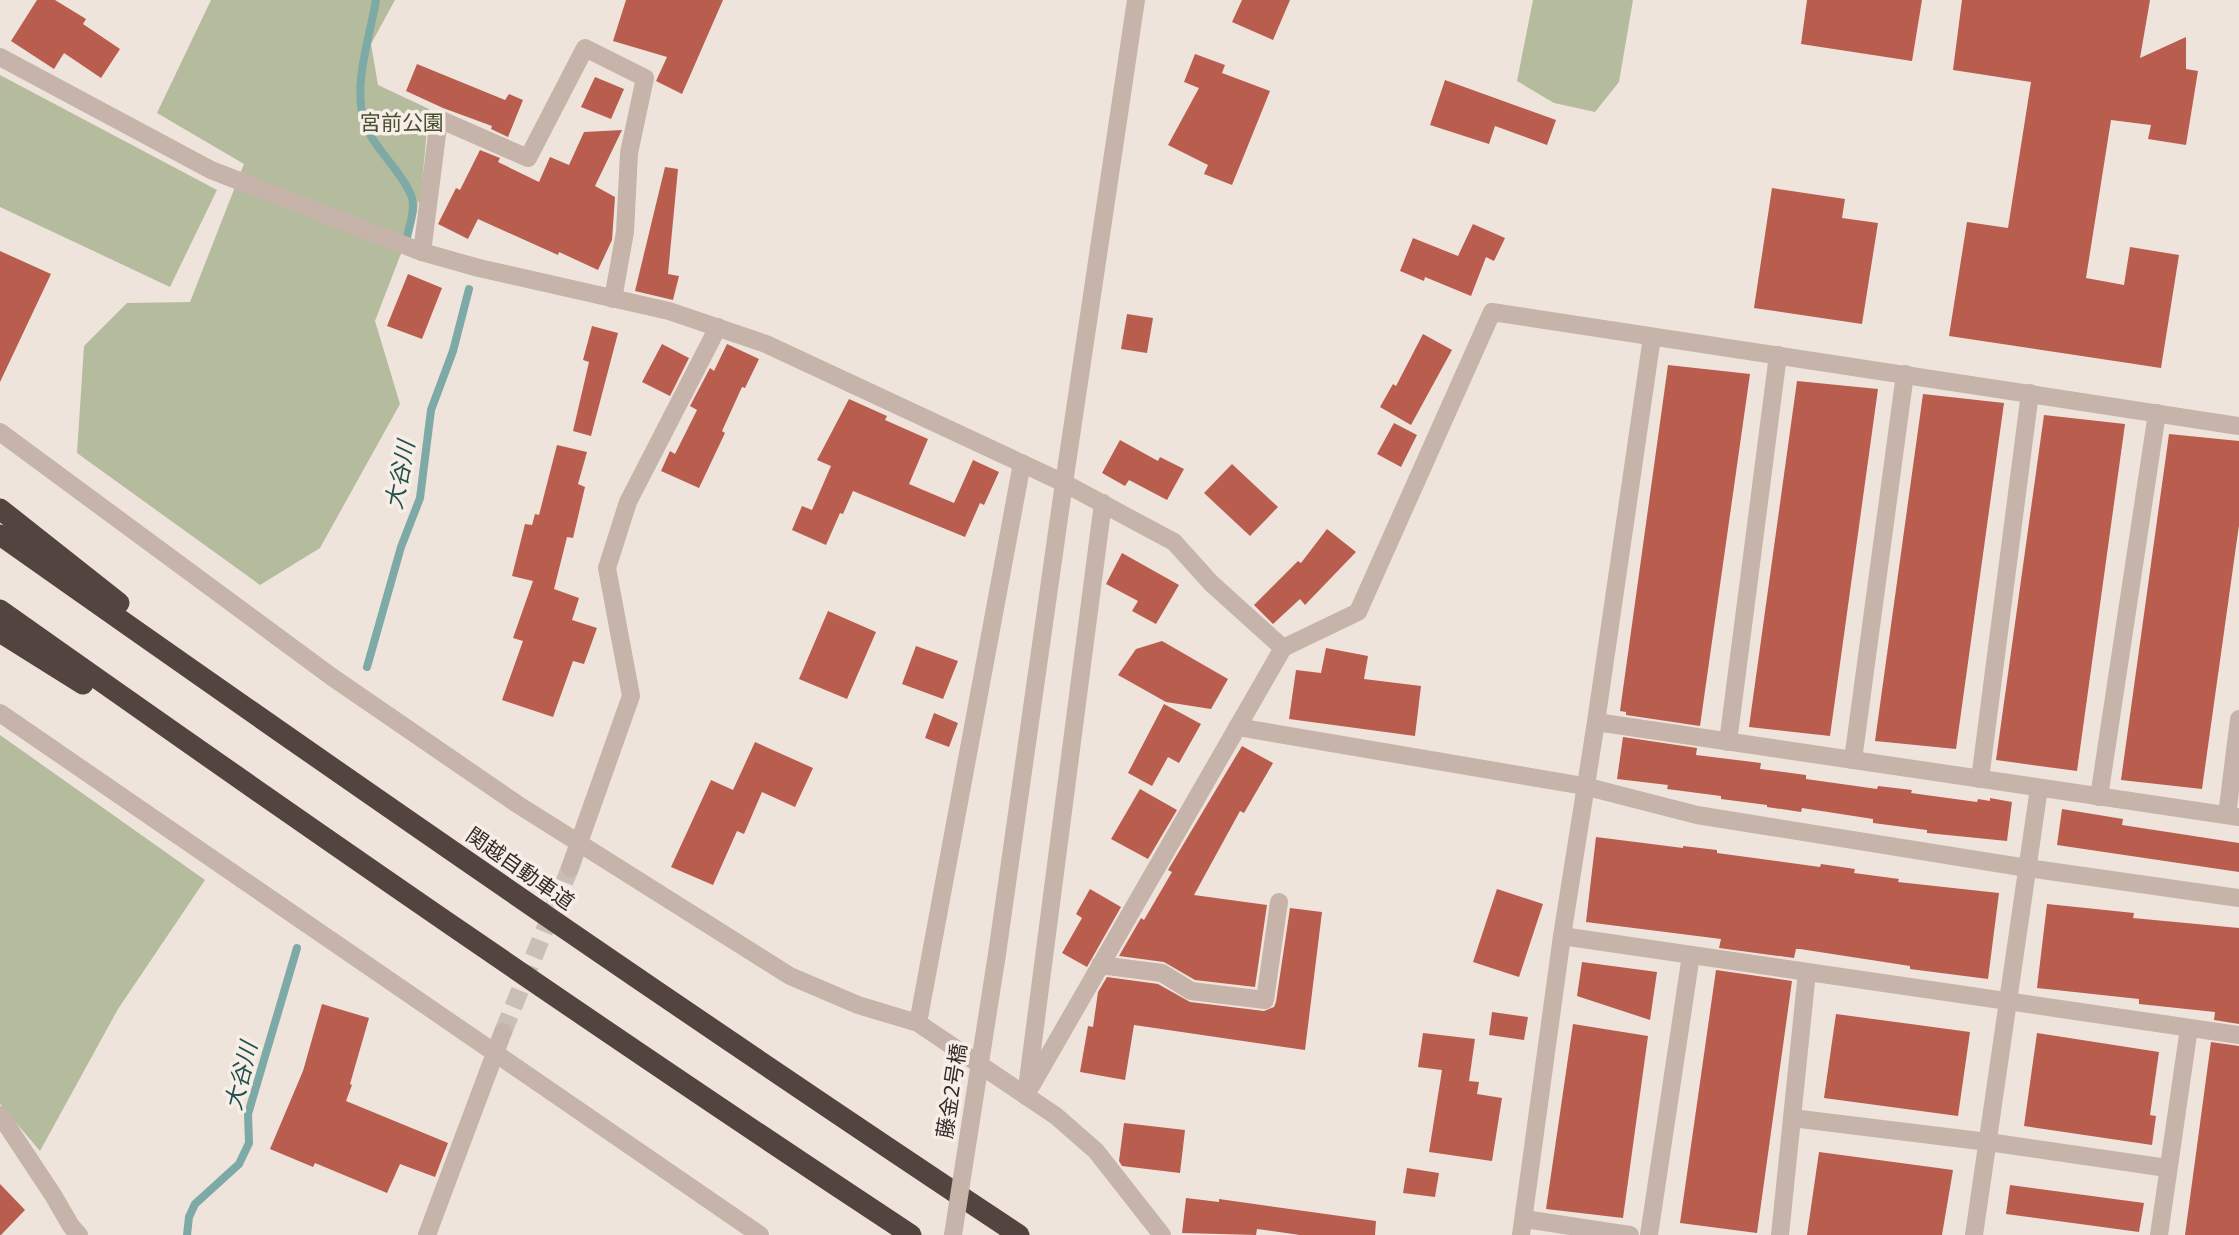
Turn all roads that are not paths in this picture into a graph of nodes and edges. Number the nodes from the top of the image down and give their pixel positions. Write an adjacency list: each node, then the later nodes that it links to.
1 (1136, 0): 14 (street, 藤金2号橋)
2 (0, 57): 3 (street)
3 (422, 251): 4 (street); 4 (street)
4 (613, 299): 5 (street)
5 (718, 327): 13 (street); 34 (street)
6 (1652, 337): 7 (street); 20 (street); 23 (street)
7 (1779, 355): 8 (street); 25 (street)
8 (1905, 374): 9 (street); 26 (street)
9 (2029, 393): 10 (street); 28 (street)
10 (2157, 413): 11 (street); 31 (street)
11 (2239, 426)
12 (0, 432): 34 (street)
13 (1022, 463): 14 (street); 44 (street)
14 (1064, 483): 15 (street); 59 (street, 藤金2号橋, bridge)
15 (1103, 503): 20 (street); 49 (street)
16 (0, 509): 27 (highway)
17 (0, 534): 27 (highway, 関越自動車道)
18 (0, 610): 33 (highway)
19 (0, 632): 33 (highway)
20 (1283, 648): 24 (street)
21 (0, 713): 48 (street)
22 (2239, 719): 32 (street)
23 (1596, 722): 25 (street); 29 (street)
24 (1237, 727): 29 (street); 41 (street)
25 (1728, 742): 26 (street)
26 (1853, 760): 28 (street)
27 (328, 766): 60 (highway, 関越自動車道)
28 (1980, 779): 30 (street)
29 (1584, 786): 36 (street); 39 (street)
30 (2039, 788): 31 (street); 36 (street)
31 (2099, 797): 32 (street)
32 (2233, 816)
33 (306, 827): 58 (highway)
34 (580, 844): 35 (street); 44 (street)
35 (570, 868)
36 (2027, 869): 37 (street); 43 (street)
37 (2239, 898)
38 (1279, 902): 41 (street)
39 (1562, 936): 40 (street); 54 (street)
40 (1691, 955): 42 (street); 63 (street)
41 (1100, 965): 49 (street)
42 (1807, 972): 43 (street); 51 (street)
43 (2008, 1001): 45 (street); 52 (street)
44 (918, 1023): 49 (street)
45 (2189, 1028): 47 (street); 53 (street)
46 (503, 1032): 48 (street)
47 (2239, 1035)
48 (494, 1055): 56 (street); 57 (street)
49 (1026, 1096): 61 (street)
50 (0, 1115): 55 (street)
51 (1792, 1118): 52 (street); 64 (street)
52 (1988, 1142): 53 (street); 65 (street)
53 (2167, 1168): 66 (street)
54 (1523, 1227): 62 (street)
55 (79, 1235)
56 (427, 1235)
57 (760, 1235)
58 (911, 1235)
59 (953, 1235)
60 (1019, 1235)
61 (1162, 1235)
62 (1630, 1235)
63 (1650, 1235)
64 (1780, 1235)
65 (1974, 1235)
66 (2159, 1235)

